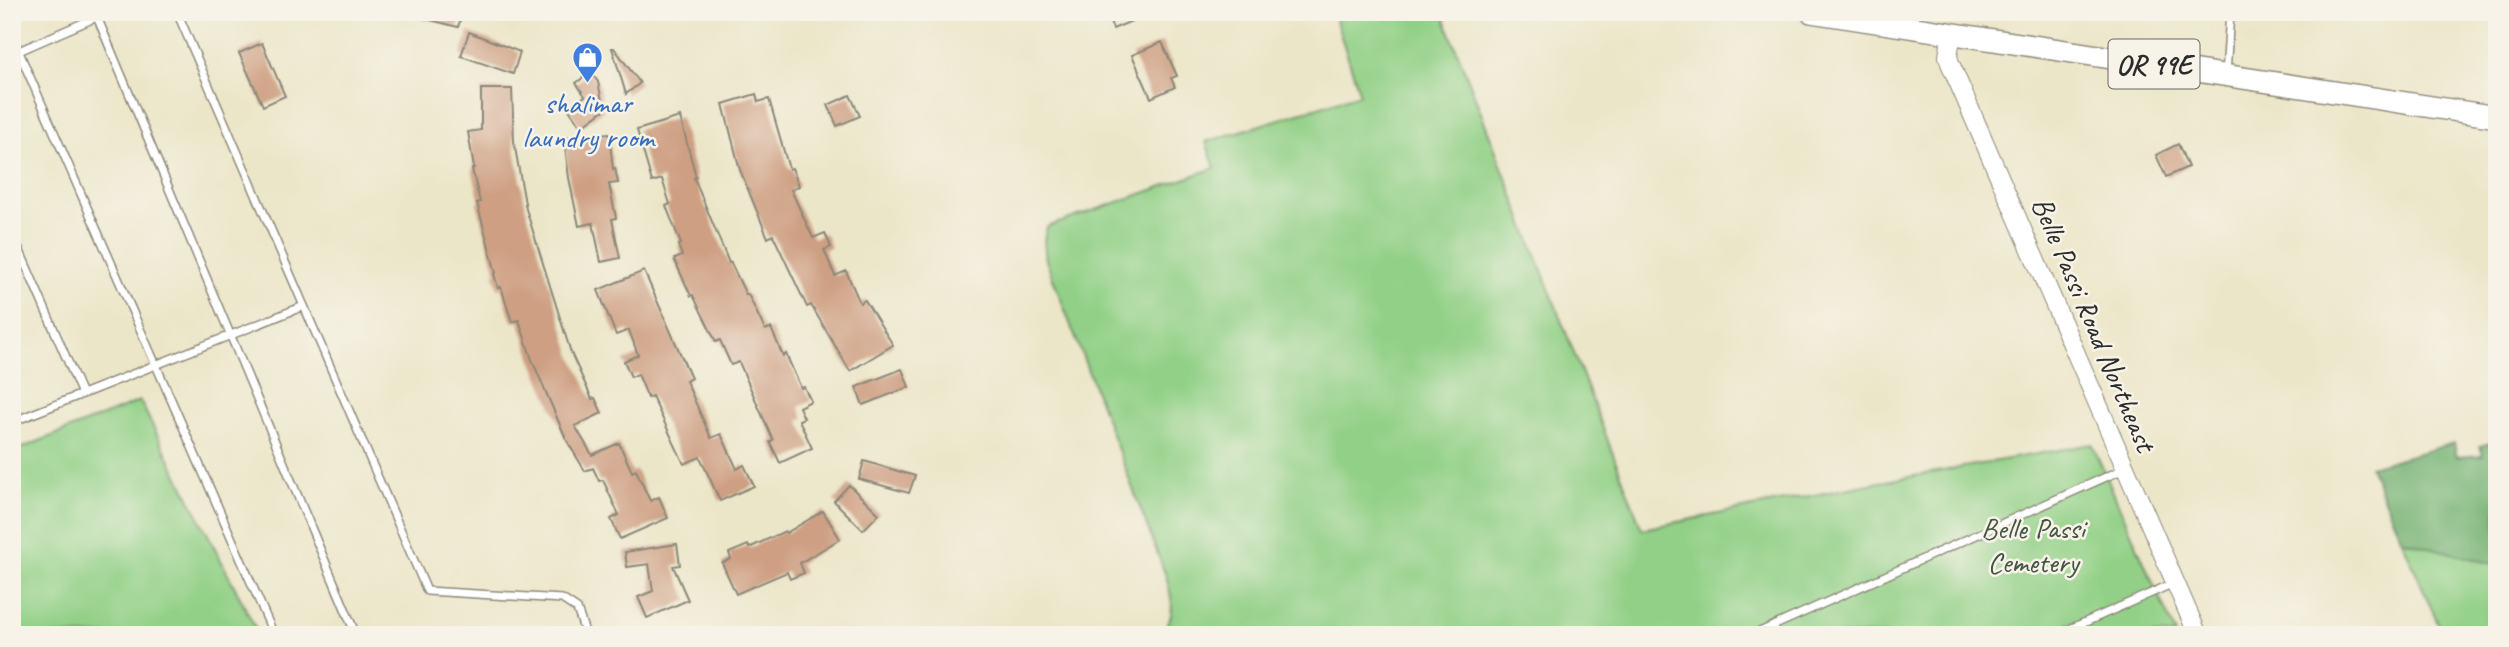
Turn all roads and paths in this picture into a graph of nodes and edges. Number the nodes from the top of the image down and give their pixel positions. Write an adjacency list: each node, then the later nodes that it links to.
1 (108, 12): 5 (lane)
2 (177, 12): 12 (lane)
3 (1811, 12): 6 (main road, OR 99E)
4 (2230, 12): 9 (lane)
5 (95, 15): 8 (lane); 13 (lane)
6 (1952, 34): 9 (main road, OR 99E); 17 (street, Belle Passi Road Northeast)
7 (12, 36): 8 (lane)
8 (16, 52): 14 (lane)
9 (2226, 75): 10 (main road, OR 99E)
10 (2497, 117)
11 (12, 233): 15 (lane)
12 (304, 306): 13 (lane); 21 (lane)
13 (230, 335): 14 (lane); 20 (lane)
14 (156, 365): 15 (lane); 19 (lane)
15 (82, 394): 16 (lane)
16 (12, 422)
17 (2126, 468): 18 (street, Belle Passi Road Northeast); 22 (lane)
18 (2176, 582): 23 (lane); 24 (street, Belle Passi Road Northeast)
19 (274, 635)
20 (356, 635)
21 (586, 635)
22 (1753, 635)
23 (2056, 635)
24 (2198, 635)

